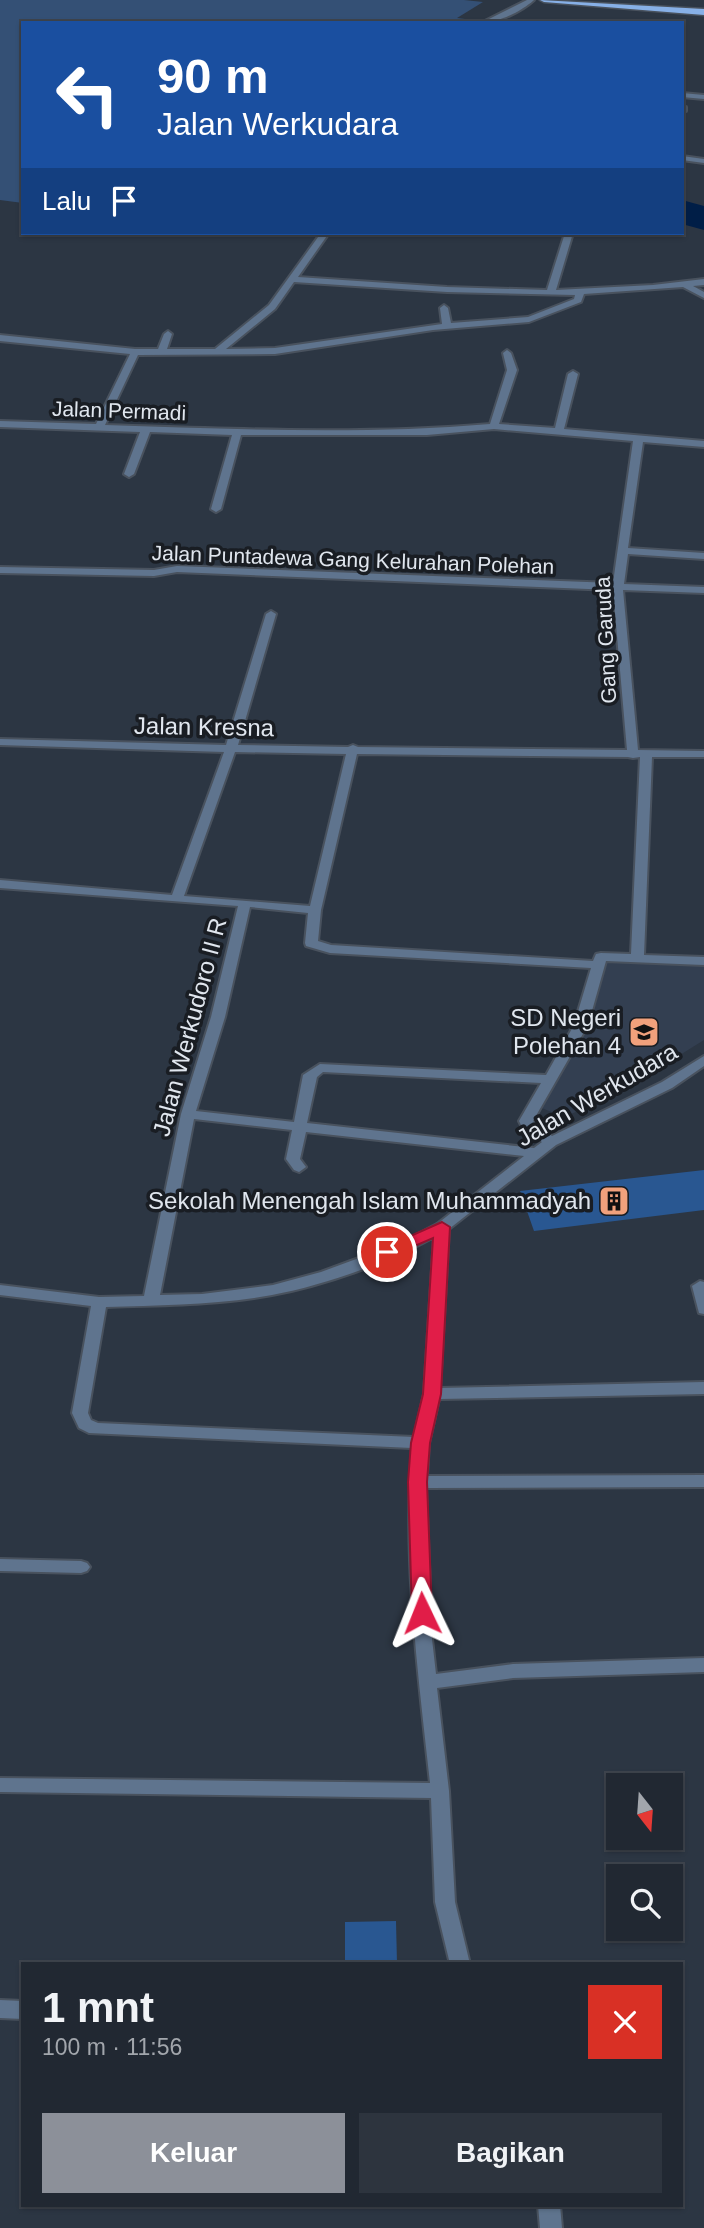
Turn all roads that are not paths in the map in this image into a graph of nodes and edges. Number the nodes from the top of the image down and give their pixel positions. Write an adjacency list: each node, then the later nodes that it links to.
1 (531, 0): 5 (street)
2 (546, 0): 3 (main road)
3 (642, 4): 4 (main road)
4 (704, 12)
5 (488, 21)
6 (684, 95): 7 (street)
7 (704, 97)
8 (684, 158): 9 (street)
9 (704, 161)
10 (324, 235): 12 (street)
11 (568, 235): 15 (street)
12 (294, 279): 15 (street); 22 (street)
13 (704, 282): 14 (street)
14 (685, 285): 16 (street); 17 (street)
15 (551, 292): 16 (street)
16 (580, 292): 19 (street)
17 (704, 295)
18 (444, 308): 19 (street)
19 (447, 325): 22 (street)
20 (168, 334): 24 (street)
21 (0, 338): 23 (street)
22 (218, 351): 24 (street)
23 (135, 352): 24 (street); 29 (street)
24 (161, 352)
25 (507, 353): 28 (street)
26 (573, 374): 32 (street)
27 (0, 424): 29 (street, Jalan Permadi)
28 (494, 426): 31 (street, Jalan Permadi); 32 (street, Jalan Permadi)
29 (99, 427): 30 (street, Jalan Permadi)
30 (146, 429): 31 (street, Jalan Permadi); 35 (street)
31 (237, 432): 36 (street)
32 (559, 432): 33 (street, Jalan Permadi)
33 (638, 440): 34 (street, Jalan Permadi); 37 (street, Gang Garuda)
34 (704, 444)
35 (129, 474)
36 (216, 509)
37 (623, 551): 38 (street); 40 (street, Gang Garuda)
38 (704, 556)
39 (0, 570): 40 (street, Jalan Puntadewa Gang Kelurahan Polehan)
40 (618, 588): 41 (street, Jalan Puntadewa Gang Kelurahan Polehan); 46 (street, Gang Garuda)
41 (704, 590)
42 (271, 614): 45 (street, Jalan Werkudoro II R)
43 (0, 742): 45 (street, Jalan Kresna)
44 (353, 748): 45 (street, Jalan Kresna); 46 (street, Jalan Kresna); 51 (street)
45 (230, 751): 49 (street, Jalan Werkudoro II R)
46 (640, 754): 47 (street, Jalan Kresna); 52 (street, Gang Garuda)
47 (704, 754)
48 (0, 884): 49 (street)
49 (177, 899): 50 (street, Jalan Werkudoro II R)
50 (246, 903): 51 (street); 57 (street, Jalan Werkudoro II R)
51 (315, 910): 54 (street)
52 (637, 959): 53 (street); 54 (street)
53 (704, 961)
54 (599, 965): 56 (street)
55 (704, 1060): 59 (street, Jalan Werkudara)
56 (549, 1079): 58 (street); 59 (street)
57 (188, 1114): 58 (street); 66 (street, Jalan Werkudoro II R)
58 (299, 1125): 60 (street); 61 (street)
59 (551, 1142): 60 (street, Jalan Werkudara)
60 (535, 1153): 62 (street, Jalan Werkudara)
61 (299, 1167)
62 (442, 1227): 66 (street, Jalan Werkudara); 69 (street)
63 (700, 1286): 67 (street)
64 (0, 1290): 65 (street, Jalan Werkudara)
65 (99, 1301): 66 (street, Jalan Werkudara); 70 (street)
66 (151, 1301)
67 (704, 1309)
68 (704, 1388): 69 (street)
69 (432, 1394): 70 (street)
70 (421, 1443): 72 (street)
71 (704, 1481): 72 (street)
72 (418, 1482): 76 (street)
73 (0, 1565): 74 (street)
74 (80, 1567)
75 (704, 1665): 76 (street)
76 (426, 1682): 78 (street)
77 (0, 1785): 78 (street)
78 (440, 1791): 79 (street)
79 (460, 1962)
80 (0, 2009): 81 (street)
81 (21, 2010)
82 (548, 2207): 83 (street)
83 (551, 2228)

